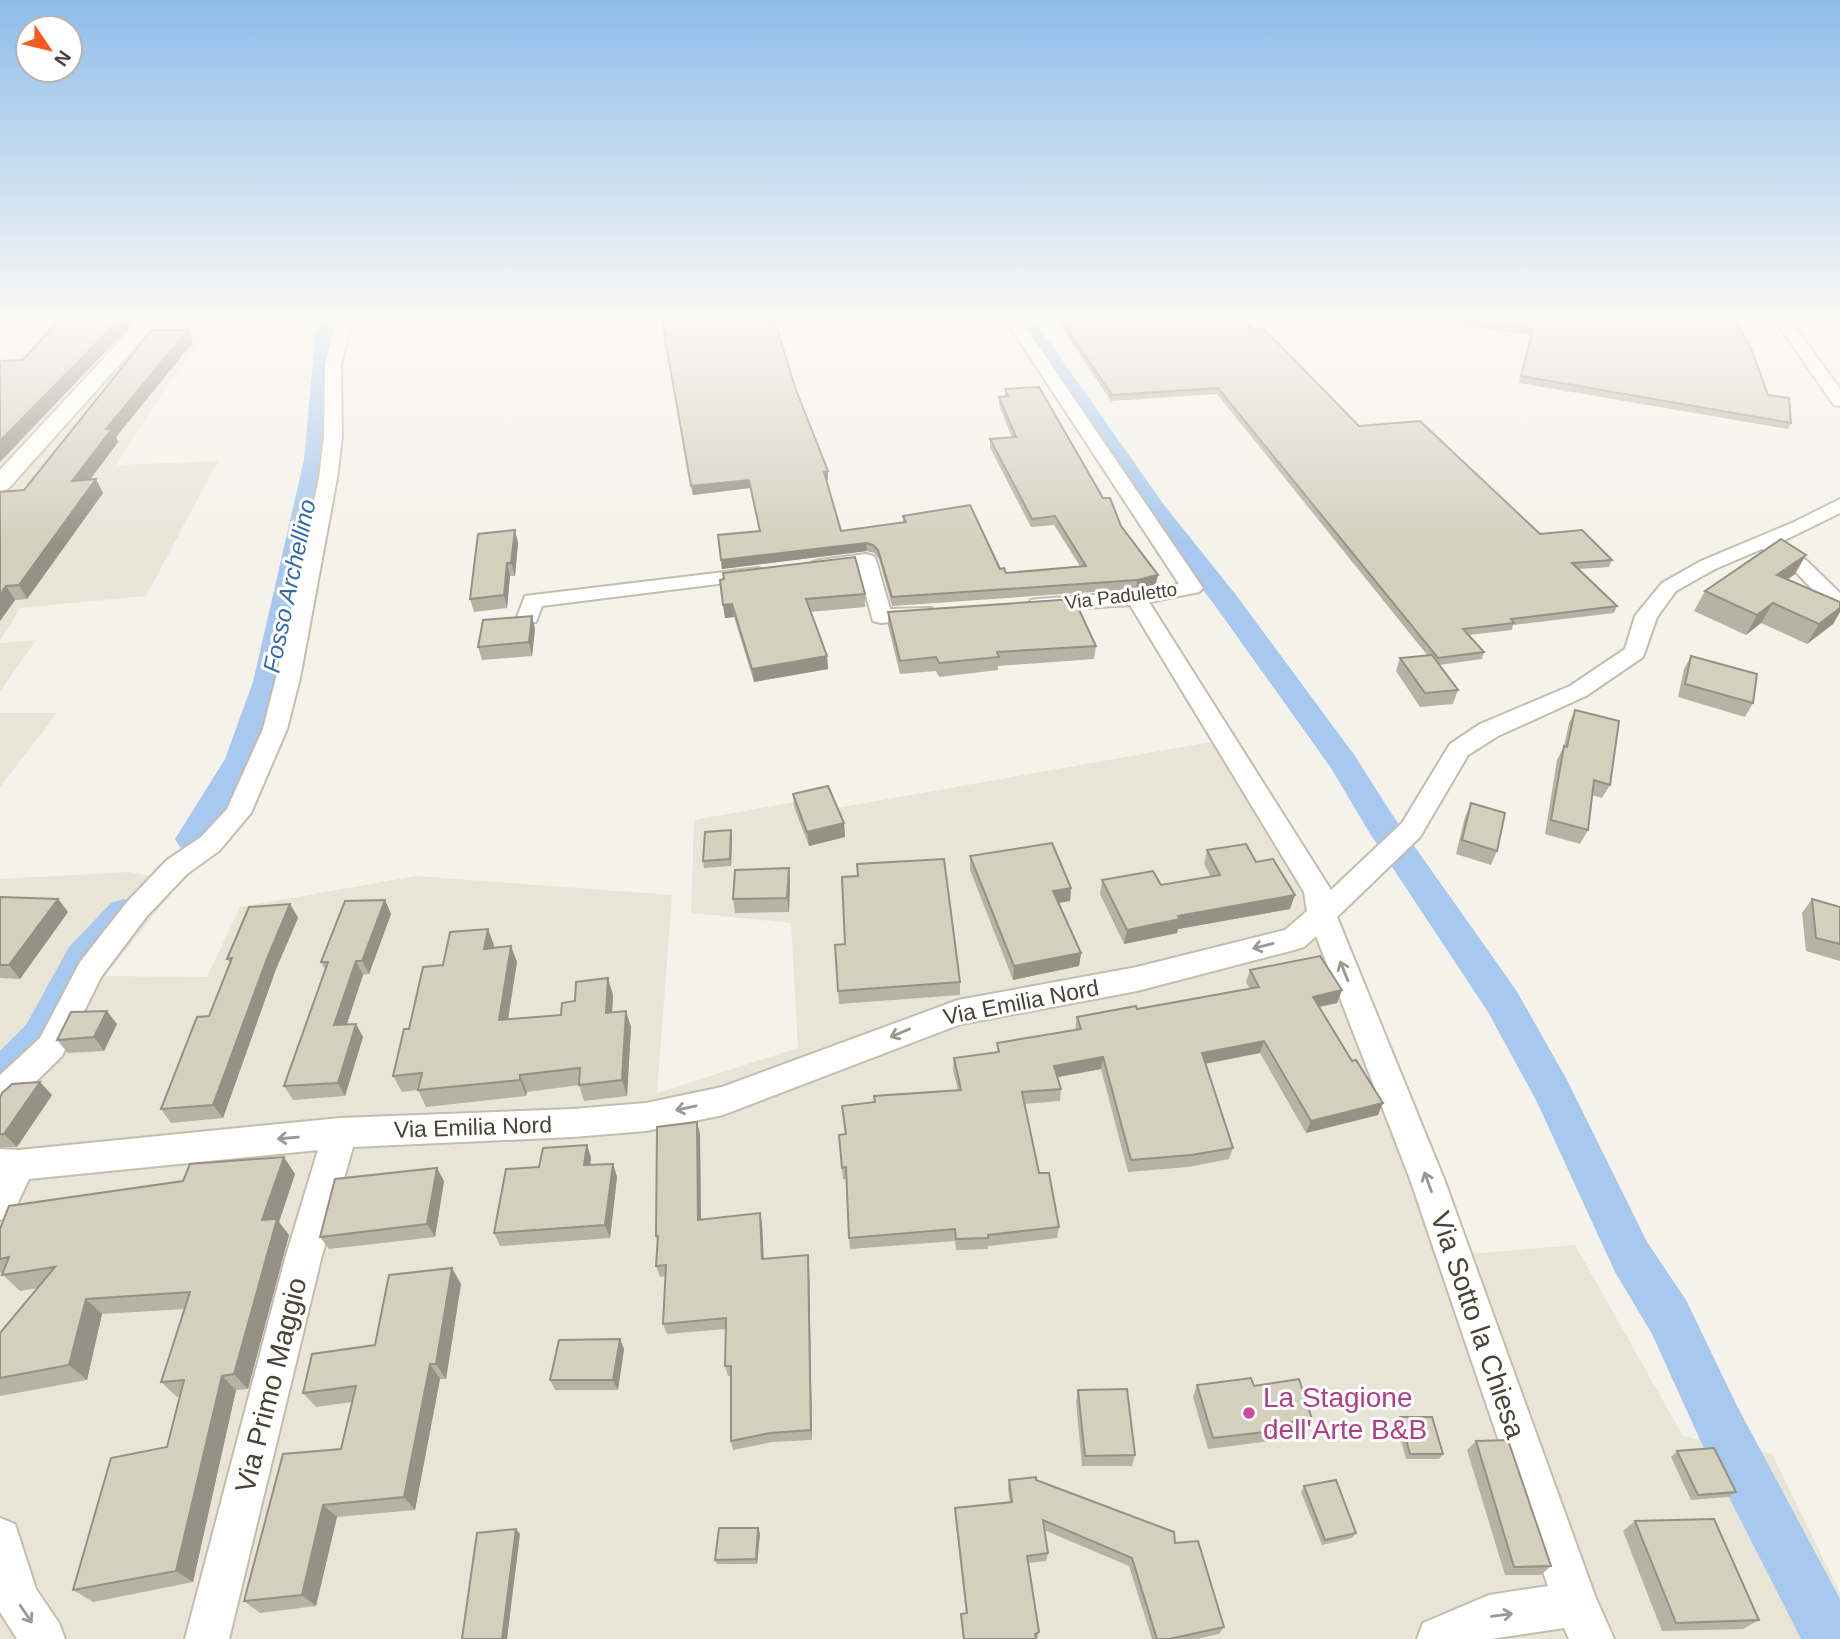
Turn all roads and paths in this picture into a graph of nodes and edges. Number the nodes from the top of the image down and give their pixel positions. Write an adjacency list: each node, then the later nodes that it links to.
1 (84, 392): 4 (street)
2 (333, 392): 15 (street)
3 (1061, 392): 9 (street, Via Paduletto)
4 (0, 484)
5 (1840, 505): 6 (street, Via Emilia Nord)
6 (1763, 542): 10 (street); 14 (street, Via Emilia Nord)
7 (800, 569): 12 (street)
8 (775, 572): 13 (street)
9 (1136, 598): 11 (street, Via Paduletto); 14 (street, Via Sotto la Chiesa)
10 (1840, 605)
11 (1013, 607)
12 (947, 611)
13 (528, 617)
14 (1322, 915): 16 (street, Via Emilia Nord, one-way to 16); 20 (street, Via Sotto la Chiesa, one-way to 14)
15 (0, 1096)
16 (340, 1133): 17 (street, Via Emilia Nord, one-way to 17); 22 (street, Via Primo Maggio)
17 (10, 1164): 18 (street)
18 (0, 1204)
19 (0, 1539): 21 (street, one-way to 21)
20 (1584, 1621): 23 (street, Via Sotto la Chiesa, one-way to 20)
21 (43, 1639)
22 (207, 1639)
23 (1439, 1639)

